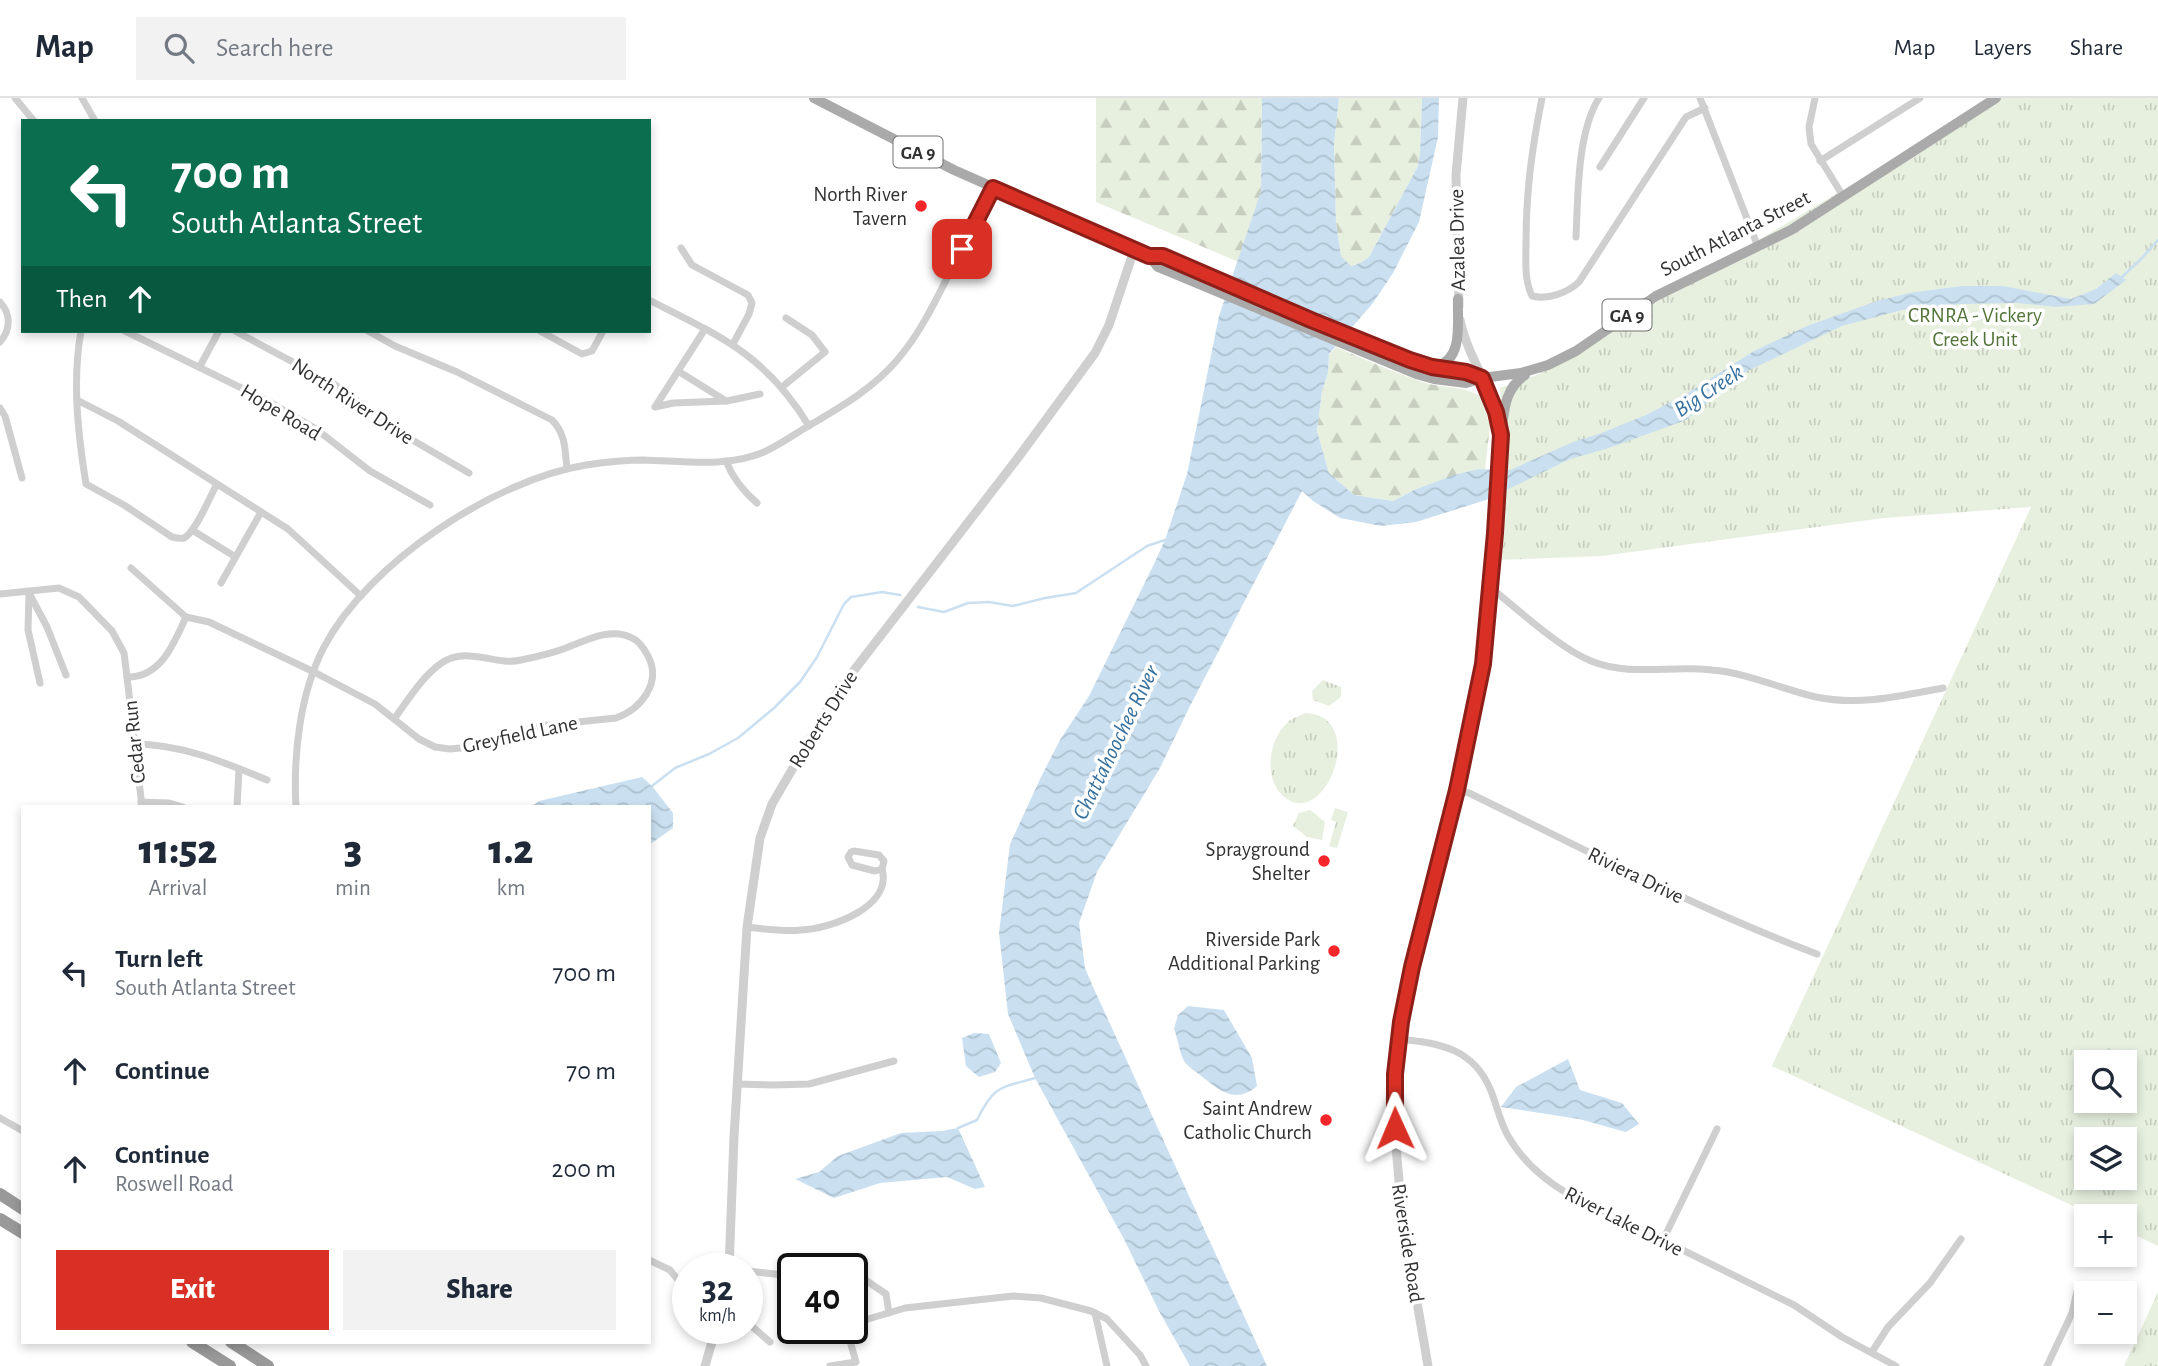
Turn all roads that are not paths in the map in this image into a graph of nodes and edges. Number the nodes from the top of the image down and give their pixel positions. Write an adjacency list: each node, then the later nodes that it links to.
1 (15, 98): 13 (street)
2 (82, 98): 14 (street)
3 (814, 98): 17 (main road, GA 9)
4 (1463, 98): 24 (street, Azalea Drive)
5 (1542, 98): 12 (street)
6 (1600, 98): 19 (street)
7 (1644, 98): 16 (street)
8 (1700, 98): 12 (street)
9 (1815, 98): 15 (street)
10 (1920, 98): 15 (street)
11 (1996, 98): 18 (main road, South Atlanta Street / GA 9)
12 (1705, 108): 21 (street)
13 (32, 119)
14 (94, 119)
15 (1820, 161): 18 (street)
16 (1601, 167)
17 (993, 188): 22 (main road, GA 9); 48 (street)
18 (1843, 196): 21 (main road, South Atlanta Street / GA 9)
19 (1576, 237)
20 (681, 247): 37 (street)
21 (1758, 247): 40 (main road, South Atlanta Street / GA 9)
22 (1134, 250): 23 (main road, GA 9); 82 (street, Roberts Drive)
23 (1210, 283): 39 (main road, South Atlanta Street / GA 9); 42 (main road, South Atlanta Street / GA 9)
24 (1458, 299): 39 (main road); 42 (street, Azalea Drive)
25 (651, 301): 28 (street)
26 (0, 302): 36 (street)
27 (786, 318): 43 (street)
28 (705, 329): 37 (street); 41 (street)
29 (81, 333): 45 (street)
30 (129, 333): 38 (street, Hope Road)
31 (218, 333): 38 (street)
32 (239, 333): 52 (street, North River Drive)
33 (372, 333): 51 (street)
34 (544, 333): 35 (street)
35 (600, 333)
36 (0, 342)
37 (733, 344): 43 (street)
38 (200, 366): 56 (street, Hope Road)
39 (1432, 367): 42 (main road, South Atlanta Street / GA 9)
40 (1534, 370): 42 (main road, South Atlanta Street / GA 9); 49 (main road)
41 (678, 371): 46 (street); 46 (street)
42 (1482, 378): 49 (street, Riverside Road)
43 (782, 387): 48 (street)
44 (760, 394): 46 (street)
45 (77, 400): 54 (street); 58 (street)
46 (727, 401)
47 (0, 408): 53 (street)
48 (809, 426): 50 (street)
49 (1501, 435): 62 (street, Riverside Road)
50 (726, 461): 51 (street); 55 (street)
51 (567, 470): 65 (street)
52 (469, 473)
53 (22, 478)
54 (217, 484): 57 (street); 58 (street)
55 (757, 503)
56 (430, 505)
57 (261, 512): 59 (street); 65 (street)
58 (192, 530): 59 (street)
59 (234, 556): 61 (street)
60 (131, 568): 66 (street)
61 (221, 583)
62 (1491, 588): 71 (street); 76 (street, Riverside Road)
63 (29, 592): 64 (street, Cedar Run); 68 (street); 69 (street, Cedar Run); 70 (street)
64 (0, 594)
65 (361, 596): 67 (street)
66 (186, 617): 67 (street, Greyfield Lane); 69 (street)
67 (314, 672): 72 (street, Greyfield Lane); 80 (street)
68 (66, 675)
69 (127, 677): 73 (street, Cedar Run)
70 (40, 683)
71 (1943, 688)
72 (394, 719): 72 (street, Greyfield Lane)
73 (134, 744): 74 (street); 77 (street, Cedar Run)
74 (239, 769): 75 (street); 79 (street)
75 (267, 780)
76 (1457, 790): 83 (street, Riviera Drive); 84 (street, Riverside Road)
77 (141, 804): 78 (street)
78 (176, 805)
79 (237, 805)
80 (296, 805)
81 (882, 869): 81 (street); 82 (street)
82 (747, 927): 86 (street, Roberts Drive)
83 (1817, 954)
84 (1398, 1039): 95 (street, River Lake Drive); 117 (street, Riverside Road)
85 (894, 1061): 86 (street)
86 (737, 1084): 96 (street, Roberts Drive)
87 (0, 1118): 89 (street)
88 (1717, 1129): 95 (street)
89 (21, 1130)
90 (0, 1194): 91 (highway)
91 (21, 1208)
92 (0, 1219): 93 (highway)
93 (21, 1232)
94 (1961, 1239): 110 (street)
95 (1663, 1240): 110 (street, River Lake Drive)
96 (730, 1253)
97 (651, 1261): 98 (street)
98 (672, 1272)
99 (868, 1282): 101 (street)
100 (2074, 1304): 119 (street)
101 (889, 1313): 102 (street); 103 (street)
102 (1095, 1313): 115 (street); 116 (street)
103 (868, 1319)
104 (763, 1336): 105 (street)
105 (770, 1342)
106 (195, 1344): 111 (highway)
107 (234, 1344): 112 (highway)
108 (711, 1344): 113 (street)
109 (851, 1344): 114 (street)
110 (1872, 1352): 118 (street, River Lake Drive)
111 (230, 1366)
112 (268, 1366)
113 (705, 1366)
114 (830, 1366)
115 (1107, 1366)
116 (1146, 1366)
117 (1428, 1366)
118 (1896, 1366)
119 (2047, 1366)

